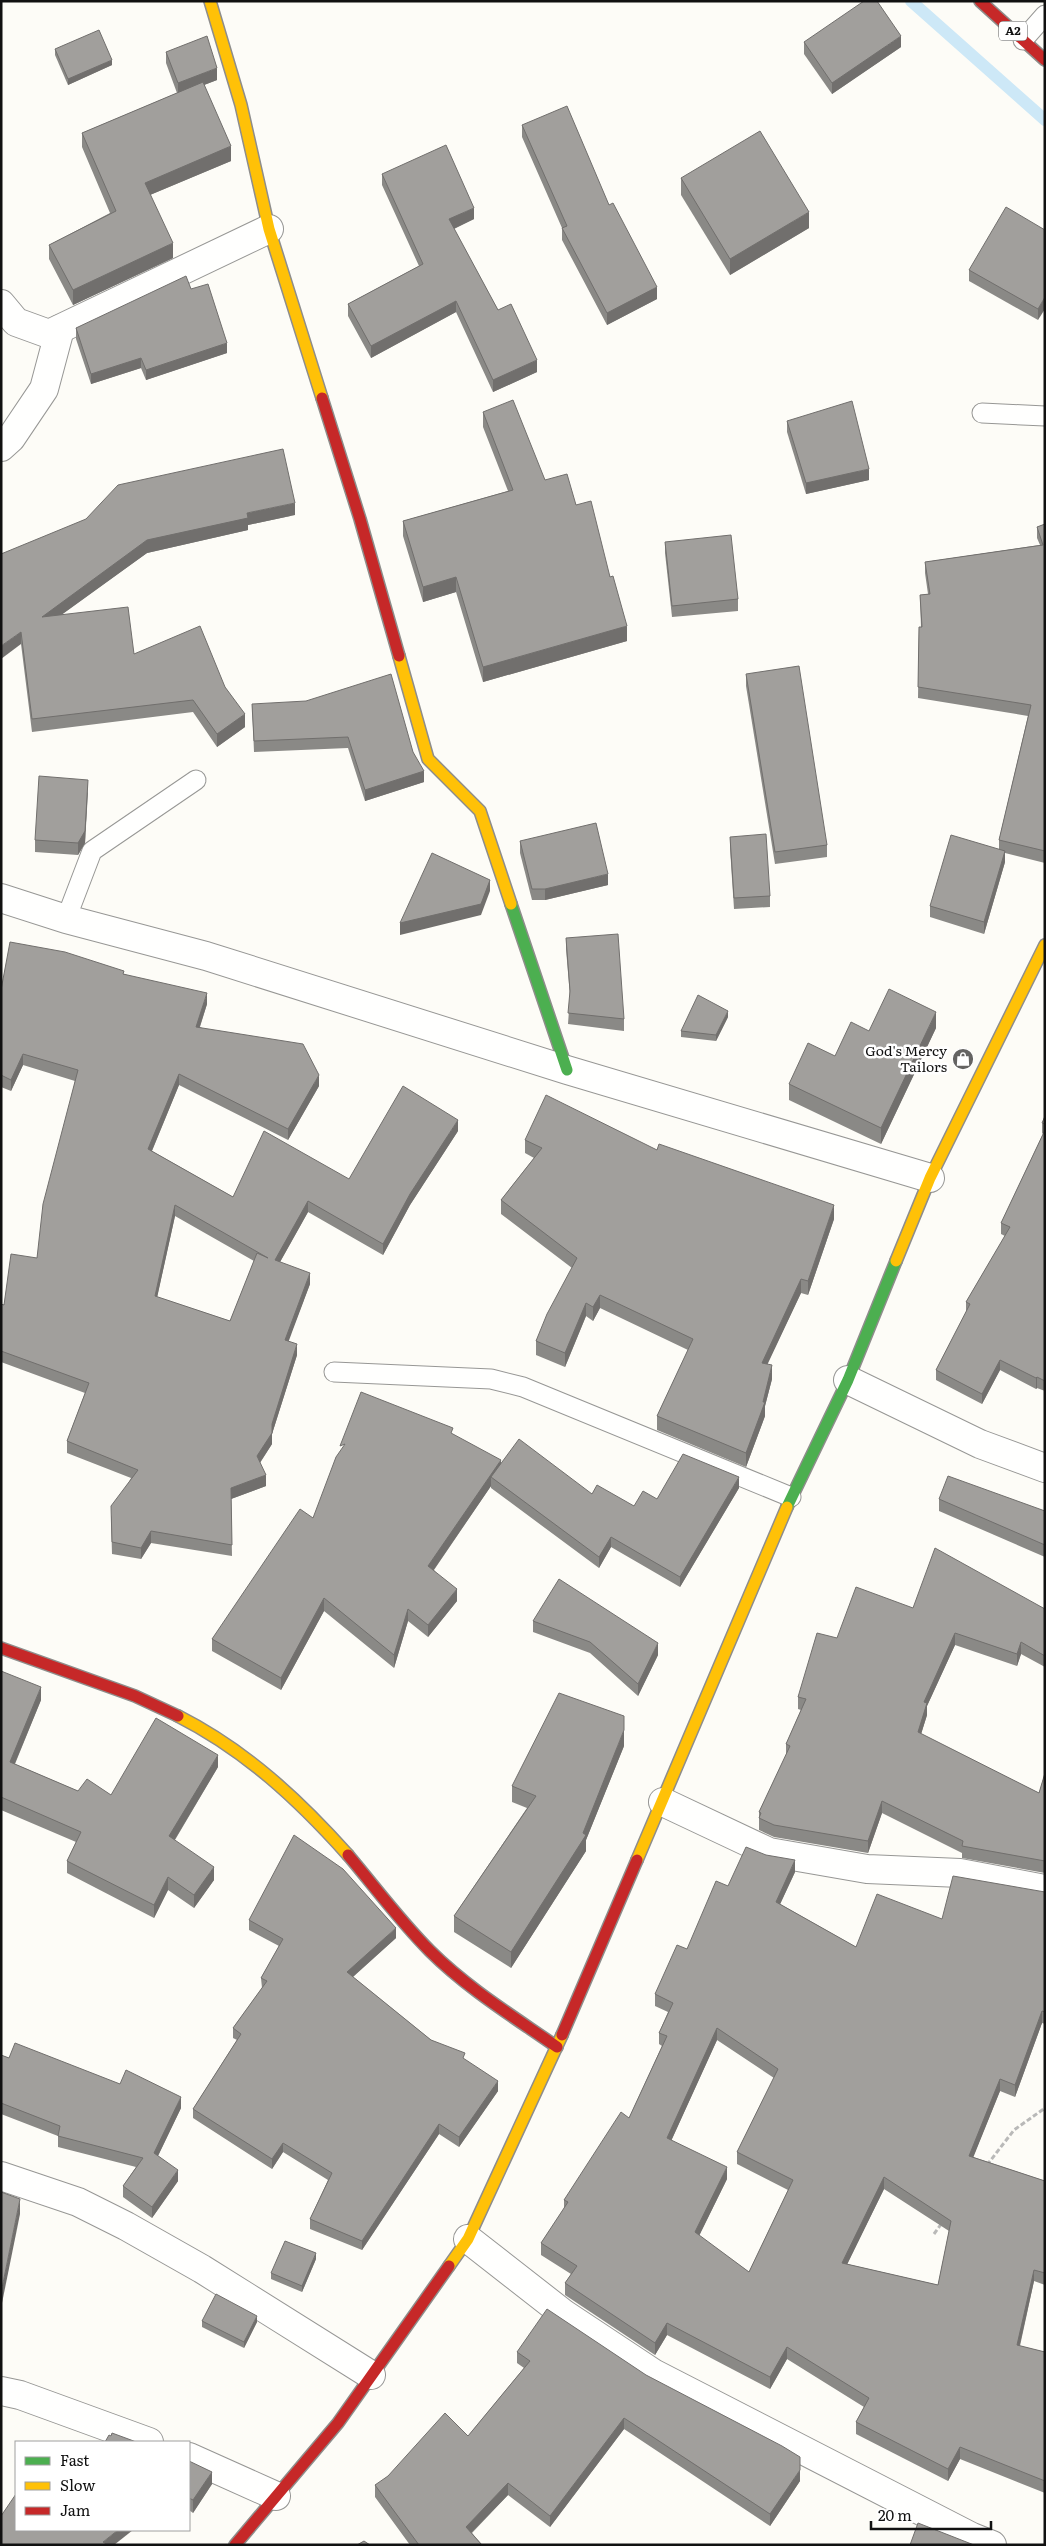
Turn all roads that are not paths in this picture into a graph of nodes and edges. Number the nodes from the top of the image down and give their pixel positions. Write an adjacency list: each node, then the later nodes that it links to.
1 (210, 1): 6 (street)
2 (980, 1): 4 (street, A2)
3 (1045, 15): 4 (lane)
4 (1023, 40): 5 (street, A2)
5 (1045, 60)
6 (269, 229): 8 (street); 16 (street)
7 (1, 304): 8 (street)
8 (60, 329): 11 (street)
9 (982, 413): 10 (lane)
10 (1045, 416)
11 (1, 447)
12 (196, 780): 14 (lane)
13 (1, 898): 14 (street)
14 (66, 919): 16 (street)
15 (1045, 944): 17 (street)
16 (567, 1070): 17 (street)
17 (930, 1178): 19 (street)
18 (334, 1372): 21 (lane)
19 (848, 1380): 20 (street); 21 (street)
20 (1045, 1468)
21 (791, 1497): 23 (street)
22 (1, 1648): 25 (street)
23 (663, 1802): 24 (street); 25 (street)
24 (1045, 1889)
25 (556, 2047): 27 (street)
26 (1, 2176): 28 (street)
27 (468, 2239): 28 (street); 34 (street)
28 (371, 2375): 32 (street)
29 (1, 2391): 30 (street)
30 (147, 2441)
31 (190, 2457): 32 (street)
32 (276, 2496): 33 (street)
33 (235, 2545)
34 (992, 2545)

